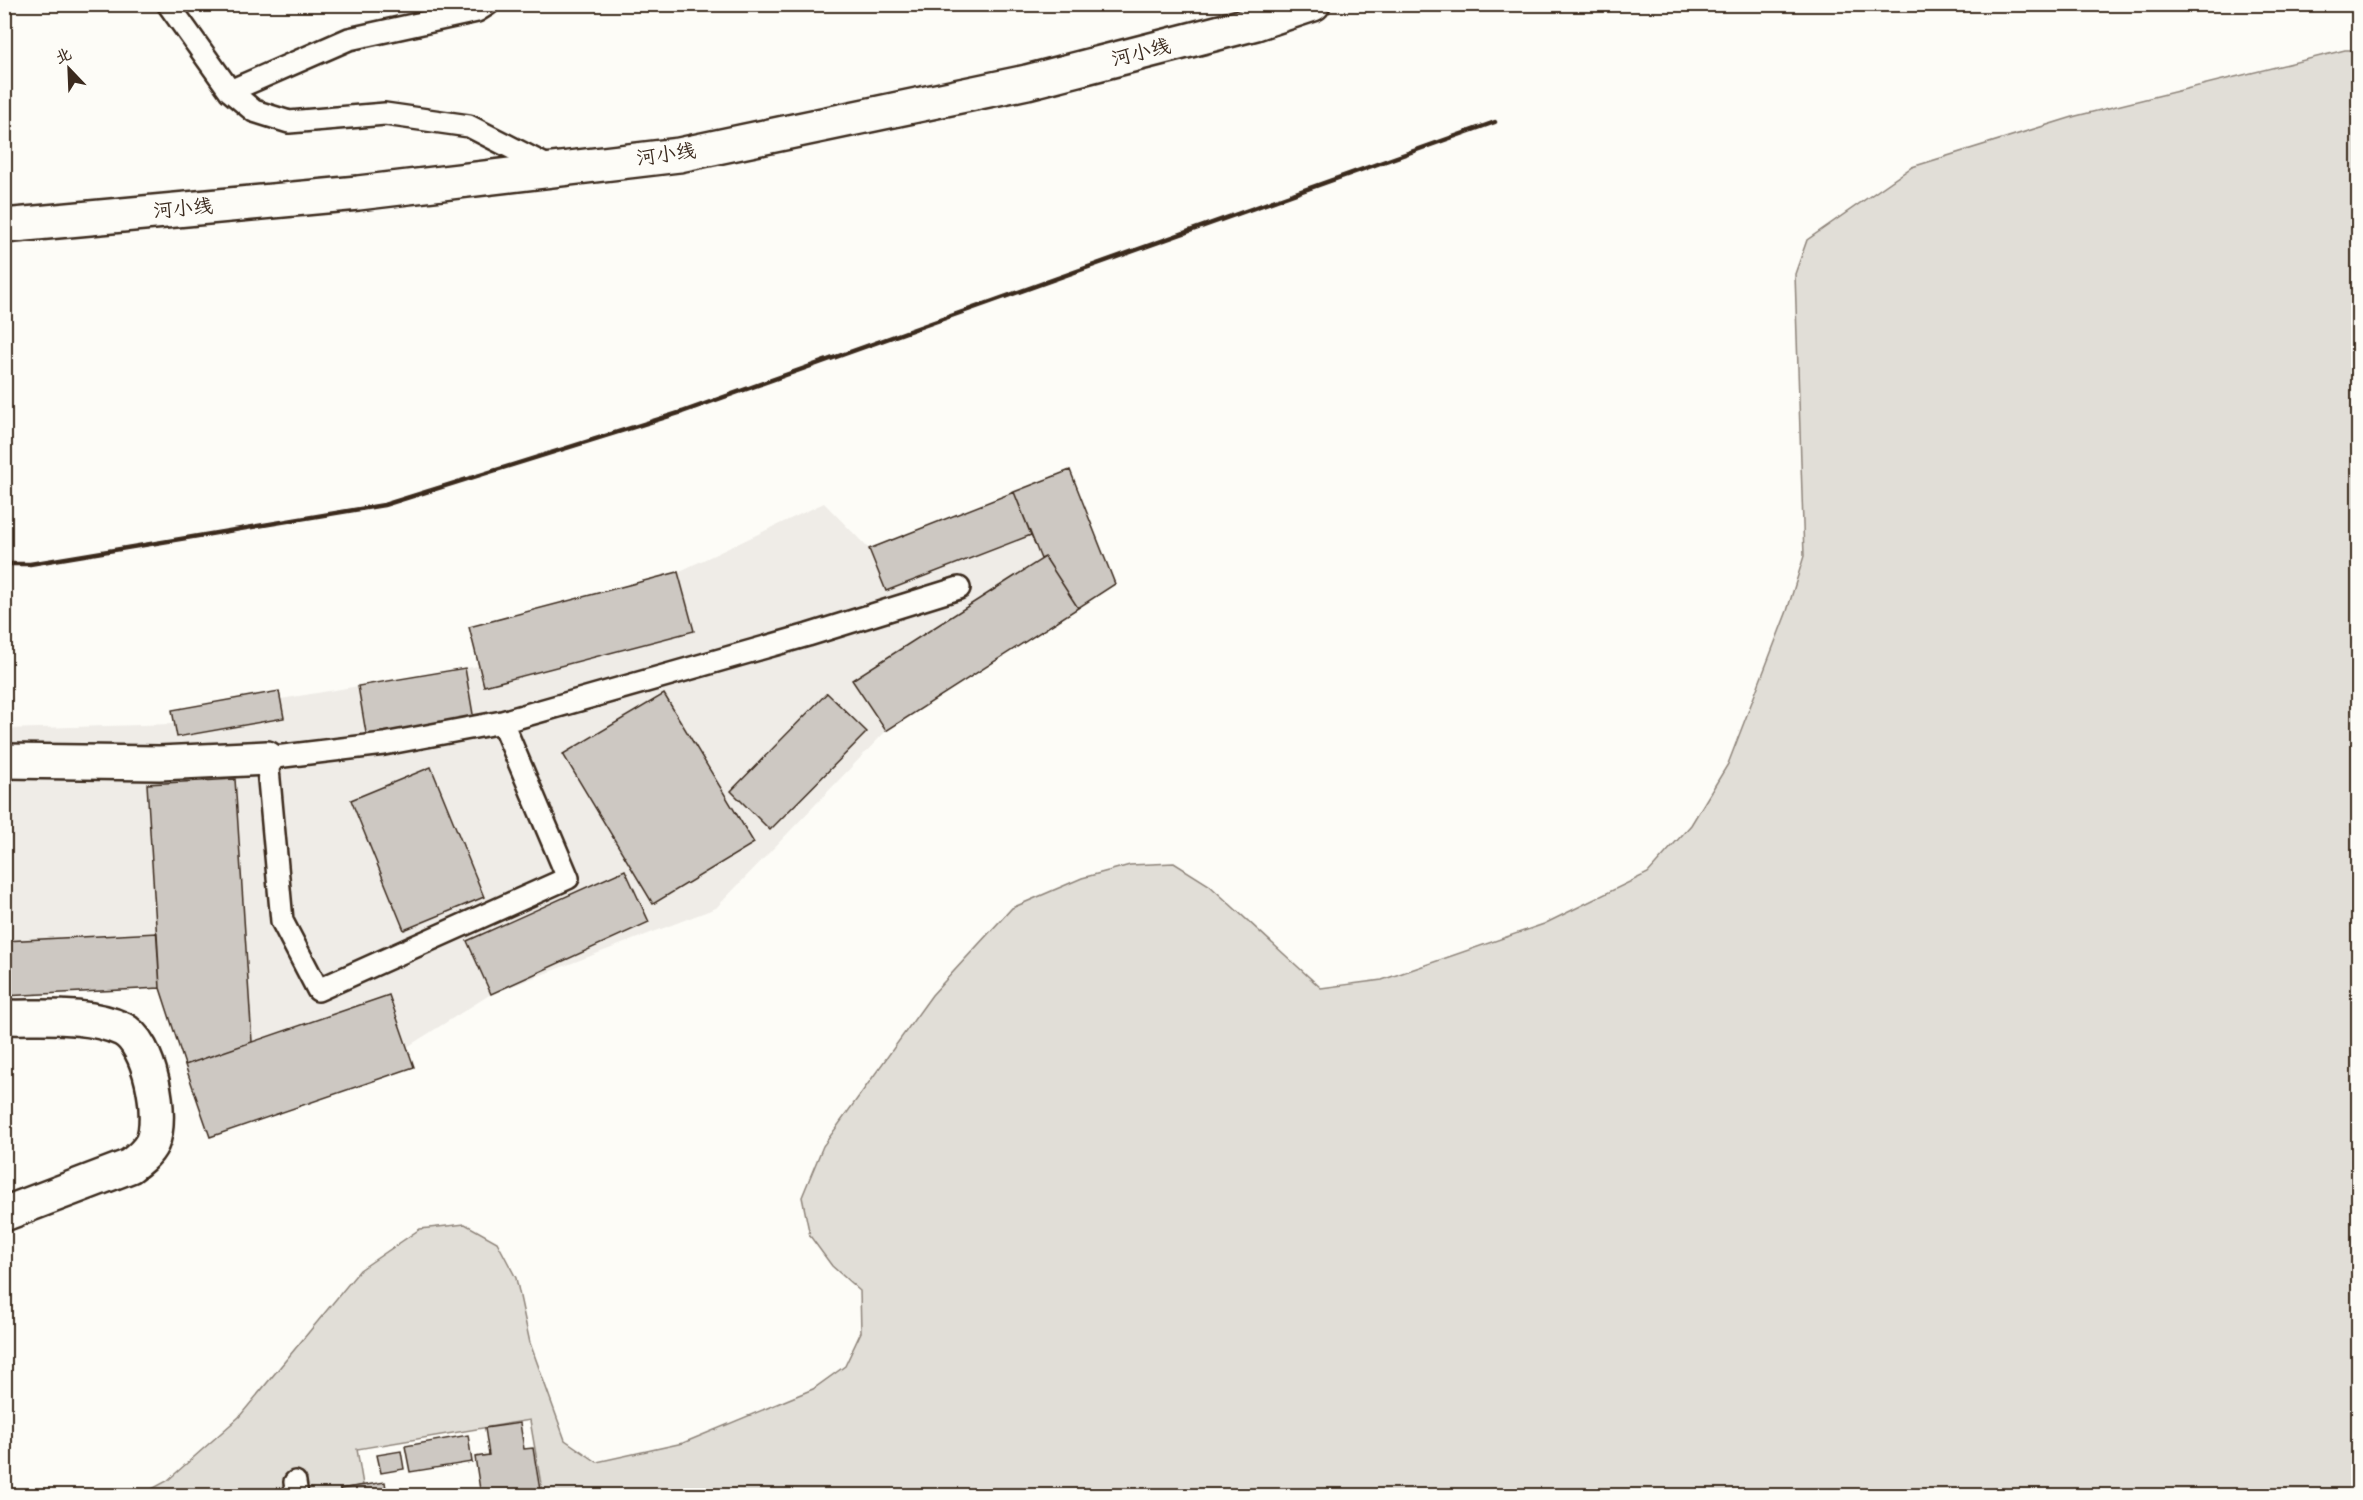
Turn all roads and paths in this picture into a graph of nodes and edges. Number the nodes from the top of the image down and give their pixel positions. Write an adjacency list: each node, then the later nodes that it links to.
1 (168, 4): 4 (lane)
2 (488, 4): 4 (lane)
3 (1313, 4): 5 (street, 河小线)
4 (231, 91): 5 (lane)
5 (554, 169): 6 (street, 河小线)
6 (4, 226)
7 (959, 588): 8 (lane)
8 (502, 722): 9 (lane); 9 (lane)
9 (267, 758): 10 (street)
10 (4, 761)
11 (4, 1017): 12 (street)
12 (4, 1214)

